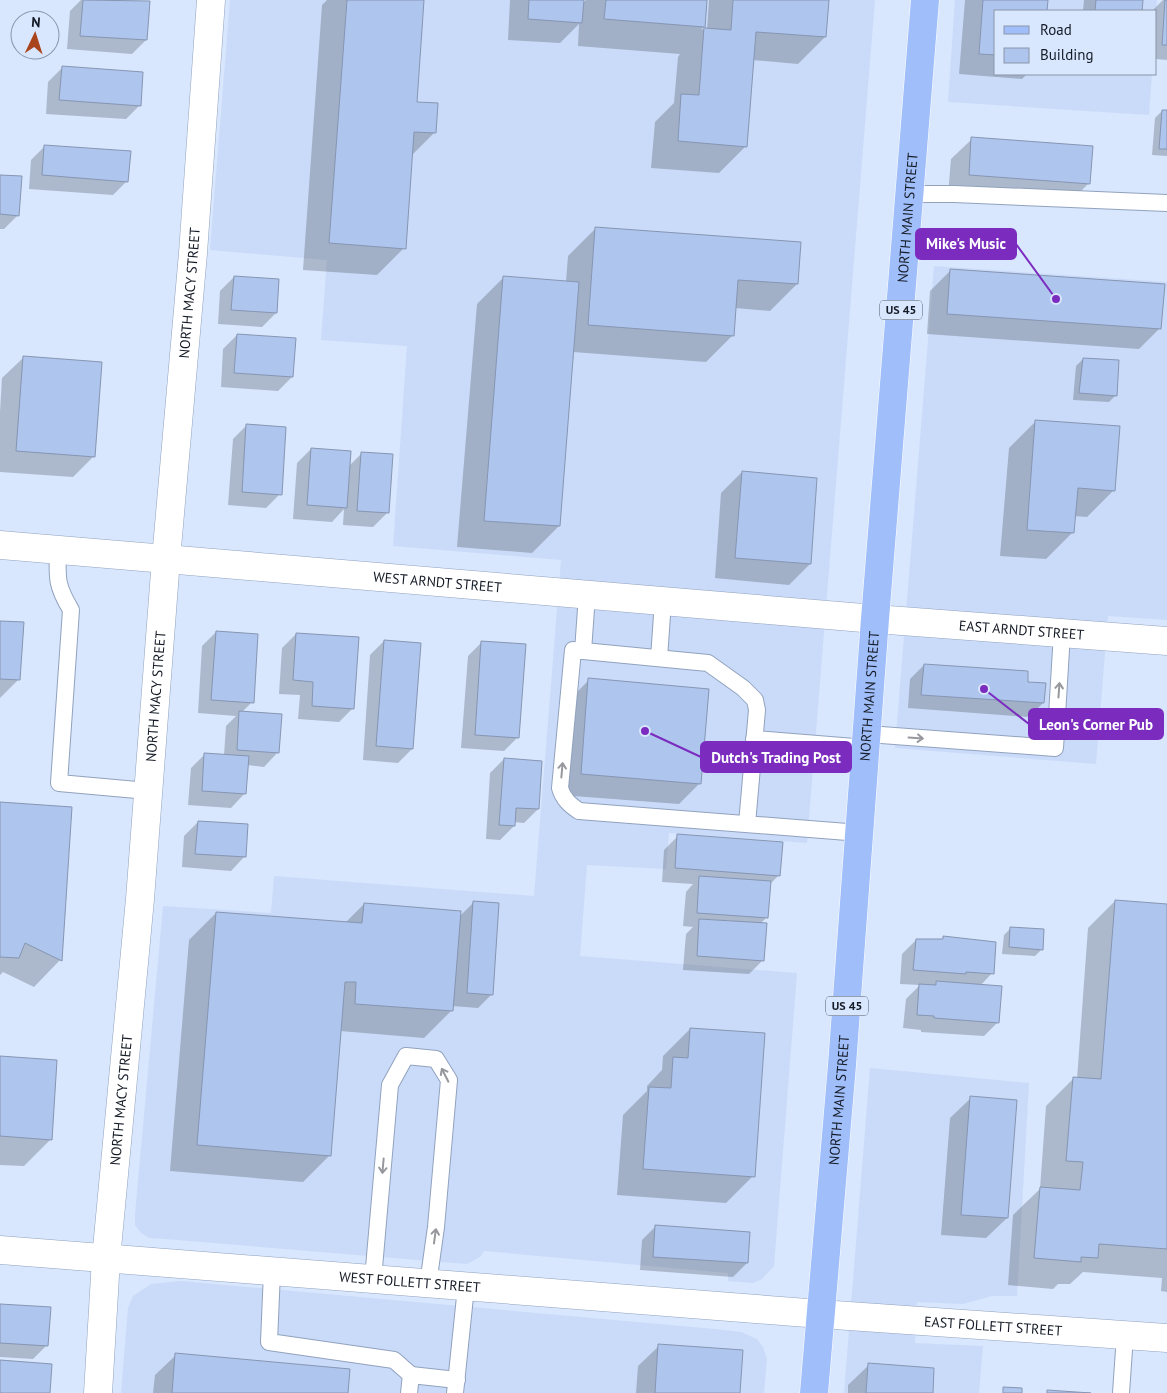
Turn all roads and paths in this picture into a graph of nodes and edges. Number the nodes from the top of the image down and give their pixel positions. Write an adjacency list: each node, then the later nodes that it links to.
1 (212, 0): 7 (street, NORTH MACY STREET)
2 (926, 0): 3 (main road, NORTH MAIN STREET / US 45)
3 (910, 194): 4 (lane); 10 (main road, NORTH MAIN STREET / US 45)
4 (1167, 203)
5 (0, 545): 6 (street, WEST ARNDT STREET)
6 (58, 550): 7 (street, WEST ARNDT STREET); 17 (lane)
7 (166, 559): 8 (street, WEST ARNDT STREET); 17 (street, NORTH MACY STREET)
8 (587, 594): 9 (street, WEST ARNDT STREET); 13 (lane)
9 (663, 601): 10 (street, WEST ARNDT STREET); 14 (lane)
10 (875, 620): 11 (street, EAST ARNDT STREET); 16 (main road, NORTH MAIN STREET / US 45)
11 (1062, 633): 12 (street, EAST ARNDT STREET); 16 (lane, one-way to 11)
12 (1167, 641)
13 (578, 651): 14 (lane); 18 (lane, one-way to 13)
14 (659, 658): 15 (lane)
15 (754, 739): 16 (lane); 18 (lane)
16 (867, 741): 19 (main road, NORTH MAIN STREET / US 45)
17 (148, 791): 21 (street, NORTH MACY STREET)
18 (747, 824): 19 (lane)
19 (860, 833): 26 (main road, NORTH MAIN STREET / US 45)
20 (0, 1250): 21 (street, WEST FOLLETT STREET)
21 (106, 1259): 22 (street, WEST FOLLETT STREET); 31 (street, NORTH MACY STREET)
22 (272, 1272): 23 (street, WEST FOLLETT STREET); 29 (lane)
23 (373, 1280): 24 (street, WEST FOLLETT STREET); 24 (lane, one-way to 23)
24 (428, 1284): 25 (street, WEST FOLLETT STREET)
25 (466, 1286): 26 (street, WEST FOLLETT STREET); 30 (lane)
26 (820, 1314): 27 (street, EAST FOLLETT STREET); 33 (main road, NORTH MAIN STREET / US 45)
27 (1125, 1335): 28 (street, EAST FOLLETT STREET); 34 (lane)
28 (1167, 1338)
29 (410, 1375): 30 (lane); 32 (lane)
30 (456, 1386)
31 (98, 1393)
32 (409, 1393)
33 (814, 1393)
34 (1121, 1393)

